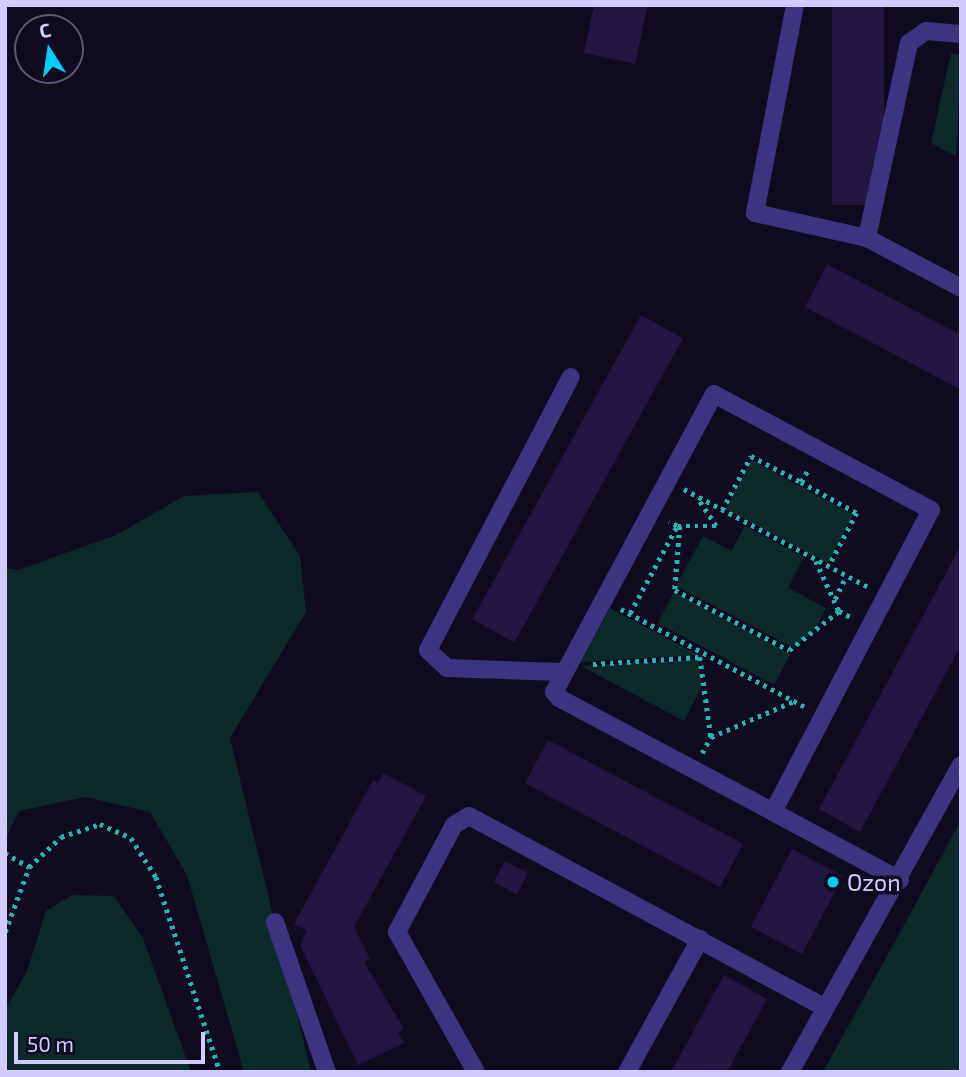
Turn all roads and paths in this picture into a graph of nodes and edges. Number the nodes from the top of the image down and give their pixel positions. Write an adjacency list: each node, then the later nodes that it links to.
1 (795, 5): 3 (street)
2 (961, 34): 3 (street)
3 (867, 238): 4 (street)
4 (961, 288)
5 (571, 377): 21 (street)
6 (665, 479): 7 (path); 9 (street); 15 (street)
7 (695, 495): 8 (path); 10 (path)
8 (722, 510): 11 (path); 12 (path)
9 (648, 511): 10 (path); 14 (street)
10 (679, 526): 17 (path); 18 (path)
11 (815, 559): 12 (path); 16 (path)
12 (829, 566): 13 (path)
13 (846, 576): 15 (path); 16 (path)
14 (601, 598): 18 (path); 21 (street)
15 (888, 598): 19 (street)
16 (834, 600): 17 (path)
17 (839, 611): 19 (path)
18 (630, 613): 20 (path)
19 (872, 628): 23 (street)
20 (701, 655): 21 (path); 22 (path); 24 (path)
21 (565, 665): 26 (street)
22 (794, 701): 23 (path); 24 (path)
23 (824, 717): 27 (street)
24 (711, 737): 26 (path)
25 (961, 765): 30 (street)
26 (693, 770): 27 (street)
27 (773, 812): 30 (street)
28 (5, 853): 29 (path)
29 (29, 867): 32 (path); 35 (path)
30 (900, 880): 34 (street)
31 (275, 922): 36 (street)
32 (5, 932)
33 (700, 939): 34 (street); 37 (street); 38 (street)
34 (826, 1008): 39 (street)
35 (220, 1072)
36 (327, 1072)
37 (476, 1072)
38 (627, 1072)
39 (790, 1072)

